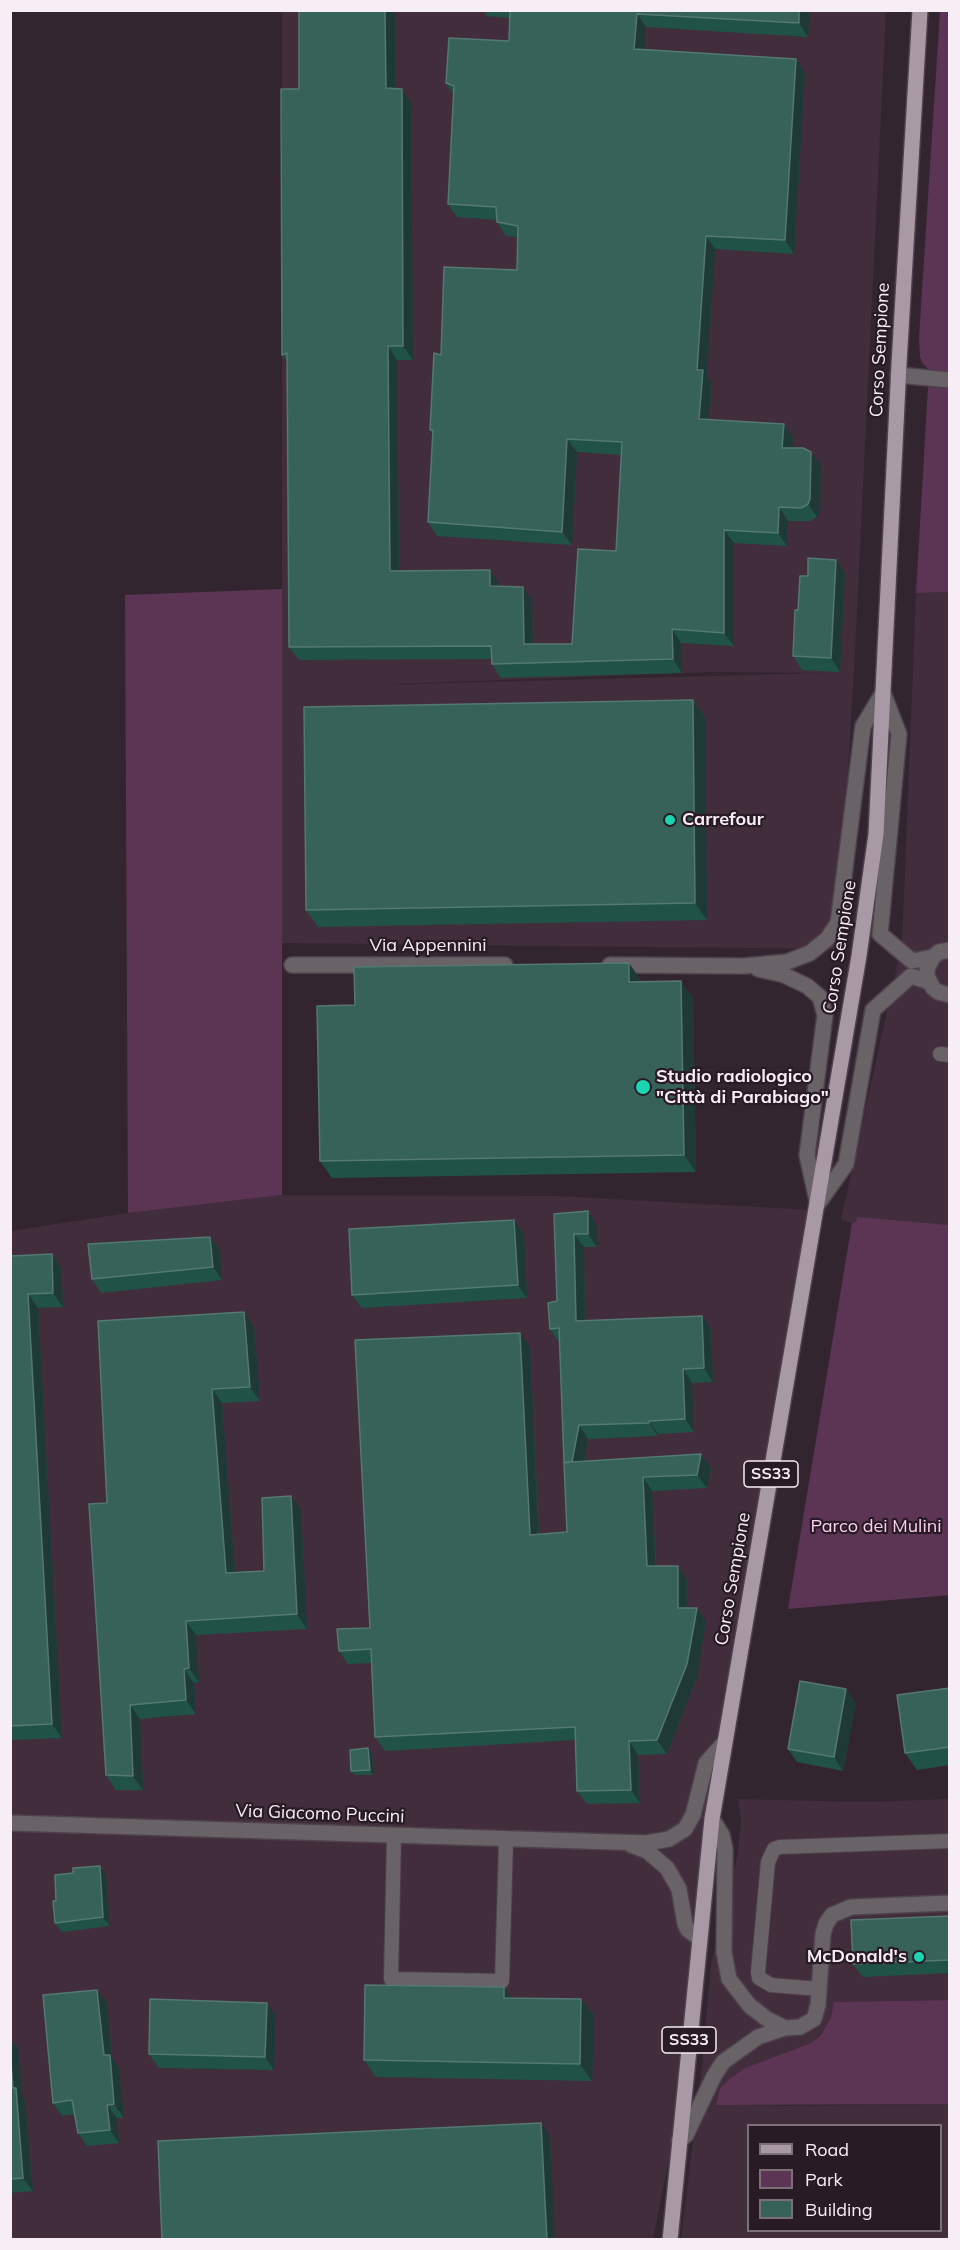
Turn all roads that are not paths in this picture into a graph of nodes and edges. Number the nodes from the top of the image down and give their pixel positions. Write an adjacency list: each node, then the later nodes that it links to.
1 (920, 10): 2 (main road, Corso Sempione)
2 (898, 375): 3 (street); 4 (main road, Corso Sempione)
3 (950, 380)
4 (883, 693): 6 (street, Corso Sempione); 10 (street); 13 (main road, Corso Sempione)
5 (950, 950): 6 (street, Corso Sempione)
6 (933, 957): 11 (street)
7 (292, 965): 8 (street, Via Appennini)
8 (518, 965)
9 (589, 965): 10 (street)
10 (744, 966): 13 (street)
11 (929, 982): 12 (street); 13 (street, Corso Sempione)
12 (950, 995)
13 (817, 1205): 14 (main road, Corso Sempione / SS33)
14 (724, 1743): 15 (main road, Corso Sempione / SS33); 20 (street, Via Giacomo Puccini)
15 (712, 1819): 22 (main road, Corso Sempione / SS33); 24 (street)
16 (10, 1823): 17 (street, Via Giacomo Puccini)
17 (394, 1836): 18 (street, Via Giacomo Puccini); 18 (lane)
18 (506, 1840): 20 (street, Via Giacomo Puccini)
19 (950, 1841): 23 (lane)
20 (628, 1844): 22 (street)
21 (950, 1903): 23 (street, Corso Sempione)
22 (699, 1938): 25 (main road, Corso Sempione / SS33)
23 (819, 1989): 24 (street, Corso Sempione)
24 (785, 2028): 25 (street, Corso Sempione)
25 (679, 2141): 26 (main road, Corso Sempione / SS33)
26 (670, 2240)

